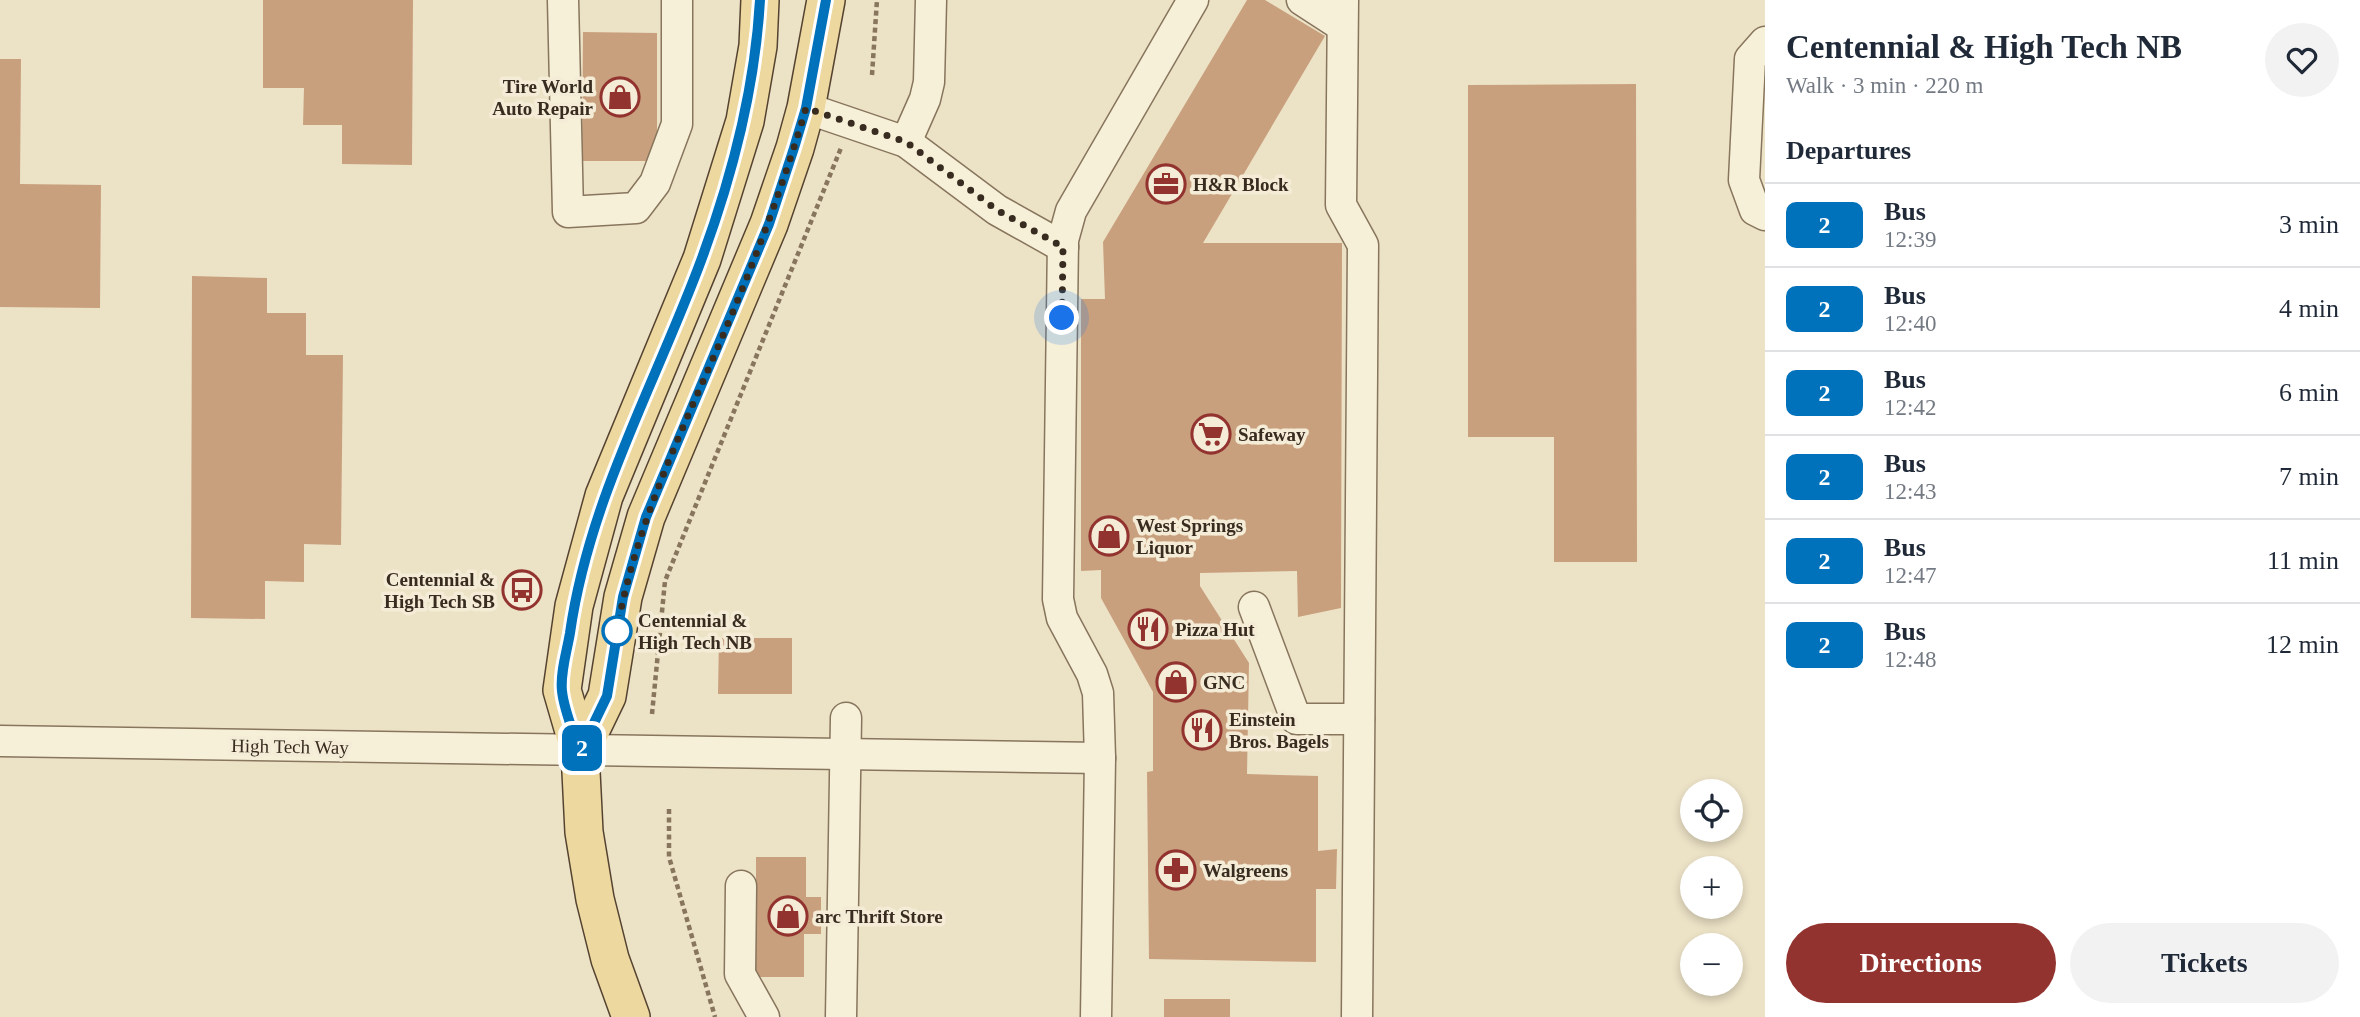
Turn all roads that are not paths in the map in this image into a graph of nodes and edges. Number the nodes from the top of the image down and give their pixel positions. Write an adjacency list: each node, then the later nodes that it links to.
1 (563, 0): 2 (street)
2 (677, 0)
3 (760, 0): 18 (main road)
4 (826, 0): 10 (main road)
5 (930, 0): 11 (street)
6 (1193, 0): 13 (street)
7 (1302, 0): 8 (street)
8 (1343, 13): 16 (street)
9 (1765, 42): 12 (street)
10 (806, 108): 11 (street); 18 (main road)
11 (906, 142): 13 (street)
12 (1765, 215)
13 (1063, 247): 20 (street)
14 (1254, 607): 16 (street)
15 (846, 718): 19 (street)
16 (1359, 719): 26 (street)
17 (0, 740): 18 (street, High Tech Way)
18 (580, 752): 19 (street, High Tech Way); 22 (main road)
19 (846, 755): 20 (street, High Tech Way); 24 (street)
20 (1100, 758): 25 (street)
21 (741, 886): 23 (street)
22 (631, 1017)
23 (764, 1017)
24 (841, 1017)
25 (1096, 1017)
26 (1357, 1017)

